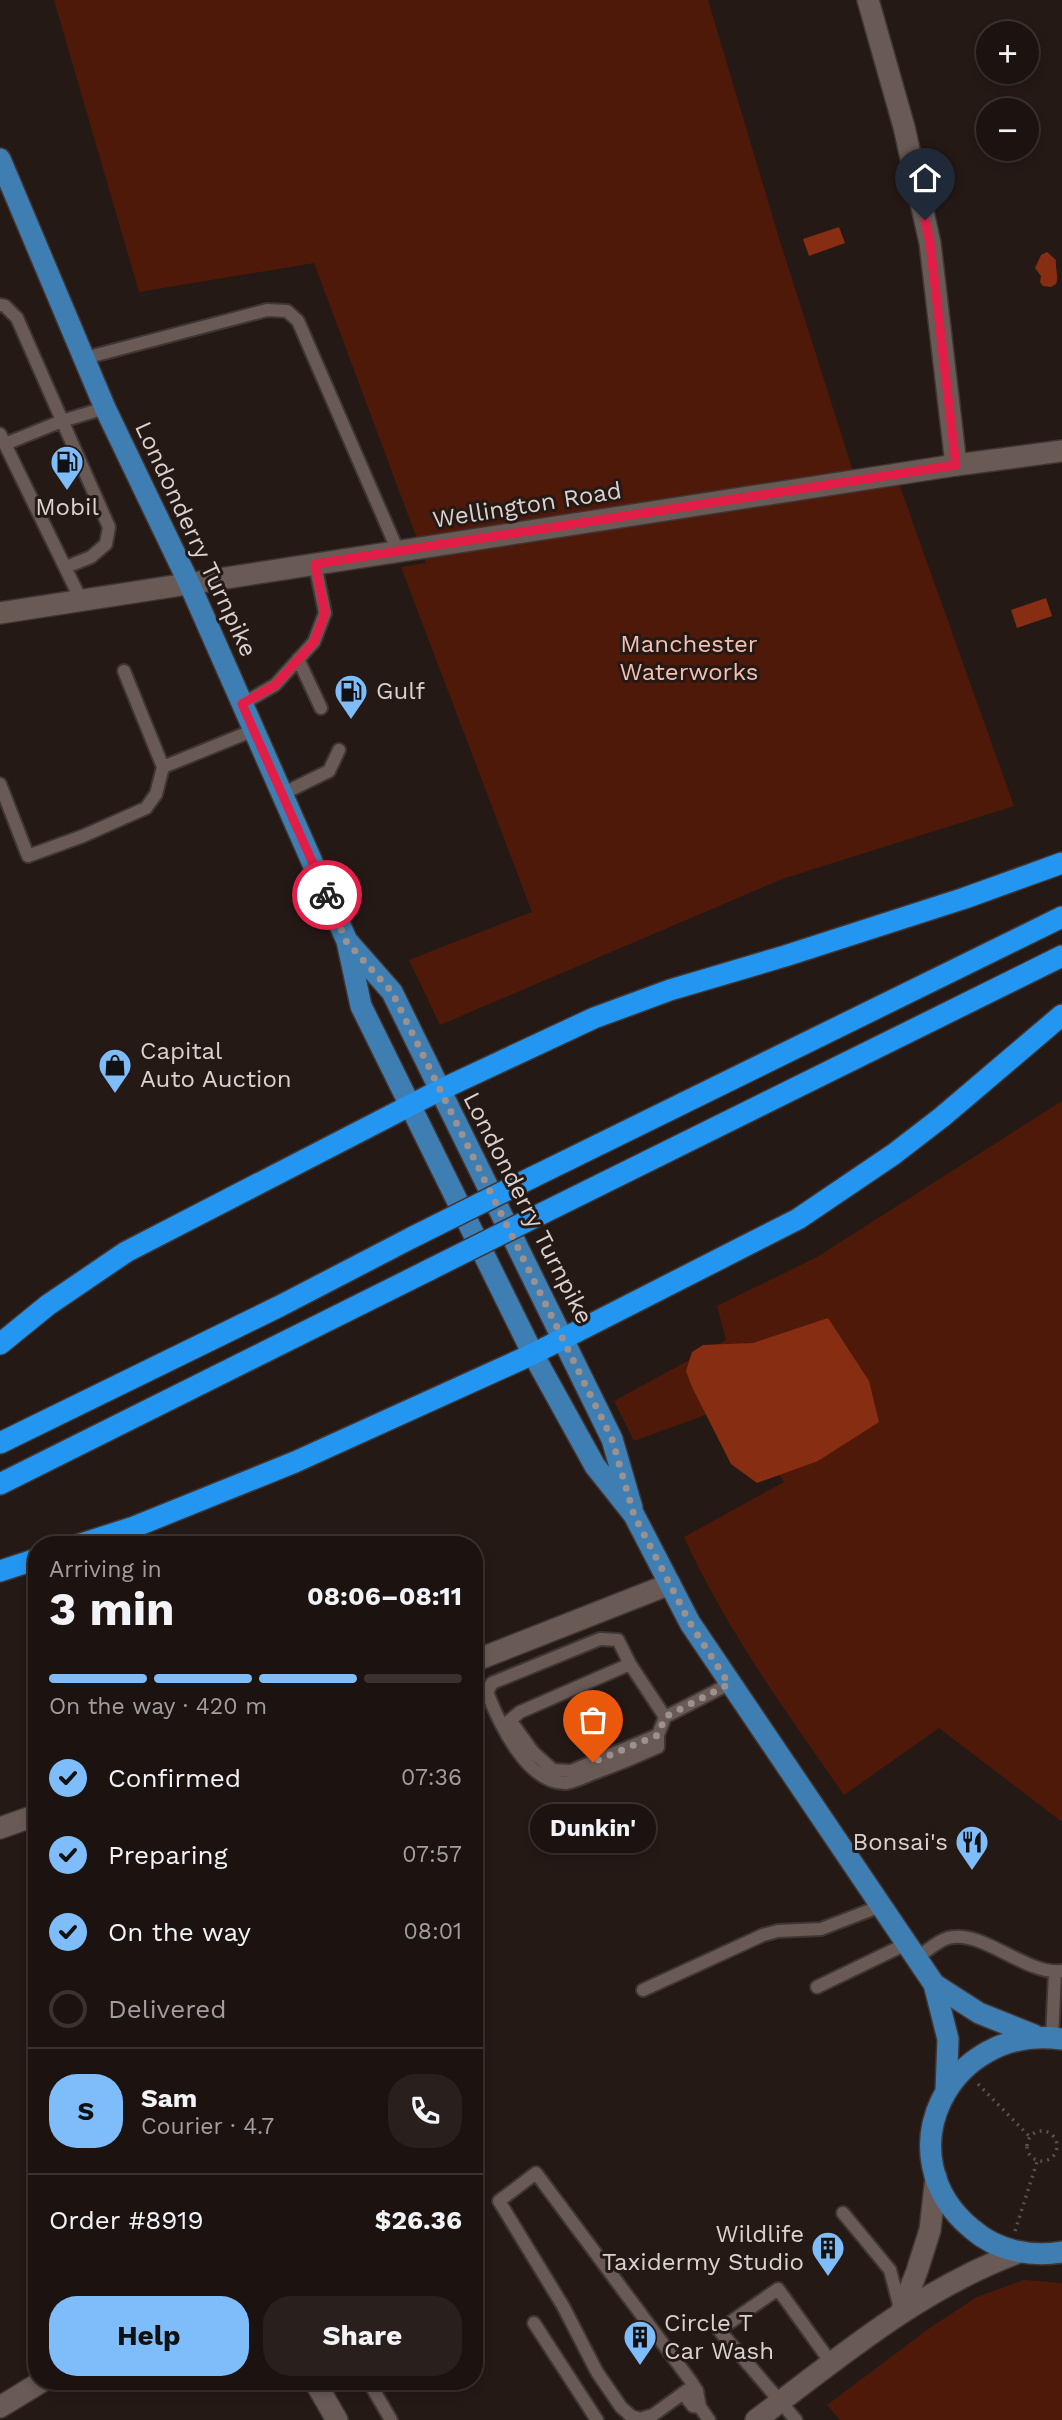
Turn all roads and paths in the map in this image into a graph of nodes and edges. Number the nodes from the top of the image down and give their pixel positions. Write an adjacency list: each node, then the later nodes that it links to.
1 (868, 0): 9 (street)
2 (0, 159): 4 (main road, Londonderry Turnpike)
3 (0, 305): 6 (lane)
4 (85, 358): 5 (main road, Londonderry Turnpike); 10 (lane)
5 (105, 408): 6 (lane); 13 (main road, Londonderry Turnpike)
6 (62, 421): 7 (lane); 12 (lane)
7 (3, 439): 12 (lane)
8 (1062, 452): 9 (street, Wellington Road)
9 (956, 465): 10 (street, Wellington Road)
10 (398, 551): 11 (street, Wellington Road)
11 (315, 564): 13 (street, Wellington Road); 16 (lane)
12 (66, 567): 14 (lane)
13 (189, 583): 14 (street, Wellington Road); 18 (main road, Londonderry Turnpike)
14 (81, 600): 15 (street, Wellington Road)
15 (0, 613)
16 (298, 659): 18 (lane); 19 (lane)
17 (124, 671): 22 (lane)
18 (242, 704): 20 (main road, Londonderry Turnpike)
19 (321, 708)
20 (254, 730): 22 (lane); 24 (main road, Londonderry Turnpike)
21 (339, 750): 24 (lane)
22 (163, 767): 23 (lane)
23 (0, 784)
24 (282, 794): 27 (main road, Londonderry Turnpike)
25 (1062, 863): 30 (highway)
26 (1062, 917): 35 (highway, bridge)
27 (346, 941): 30 (main road, Londonderry Turnpike); 31 (main road, Londonderry Turnpike)
28 (1062, 956): 36 (highway, bridge)
29 (1062, 1015): 32 (highway)
30 (440, 1090): 31 (highway); 32 (main road, Londonderry Turnpike)
31 (410, 1106): 33 (highway); 34 (main road, Londonderry Turnpike)
32 (564, 1338): 34 (highway); 37 (main road, Londonderry Turnpike)
33 (0, 1344)
34 (533, 1354): 37 (main road, Londonderry Turnpike); 38 (highway)
35 (0, 1443)
36 (0, 1484)
37 (634, 1515): 41 (main road, Londonderry Turnpike)
38 (106, 1536)
39 (28, 1562): 40 (highway)
40 (0, 1571)
41 (670, 1584): 42 (street); 44 (main road, Londonderry Turnpike)
42 (483, 1657)
43 (630, 1664): 45 (lane); 46 (lane); 46 (lane)
44 (729, 1684): 45 (lane); 49 (main road, Londonderry Turnpike)
45 (665, 1717): 46 (lane)
46 (507, 1723)
47 (28, 1818): 48 (street)
48 (0, 1828)
49 (881, 1906): 50 (main road, Londonderry Turnpike); 54 (lane)
50 (911, 1951): 51 (lane); 52 (main road, Londonderry Turnpike); 53 (lane)
51 (1058, 1972): 55 (lane)
52 (934, 1984): 55 (main road, Londonderry Turnpike); 57 (main road, Londonderry Turnpike)
53 (817, 1987)
54 (643, 1990)
55 (1051, 2038): 57 (main road)
56 (976, 2082): 58 (path)
57 (946, 2091): 62 (main road)
58 (1030, 2137): 60 (path); 61 (path)
59 (1062, 2141): 60 (path)
60 (1056, 2143): 61 (path)
61 (1037, 2161): 64 (path)
62 (936, 2177): 64 (main road); 66 (street)
63 (843, 2213): 66 (lane)
64 (1017, 2243): 65 (main road); 66 (street)
65 (1057, 2256)
66 (901, 2312): 68 (street)
67 (534, 2323): 77 (lane)
68 (832, 2364): 73 (street); 73 (lane)
69 (688, 2389): 69 (lane); 78 (lane)
70 (28, 2390): 74 (street)
71 (320, 2390): 75 (street)
72 (374, 2390): 76 (lane)
73 (781, 2401): 79 (street); 80 (lane)
74 (0, 2407)
75 (337, 2420)
76 (391, 2420)
77 (597, 2420)
78 (709, 2420)
79 (756, 2420)
80 (796, 2420)

